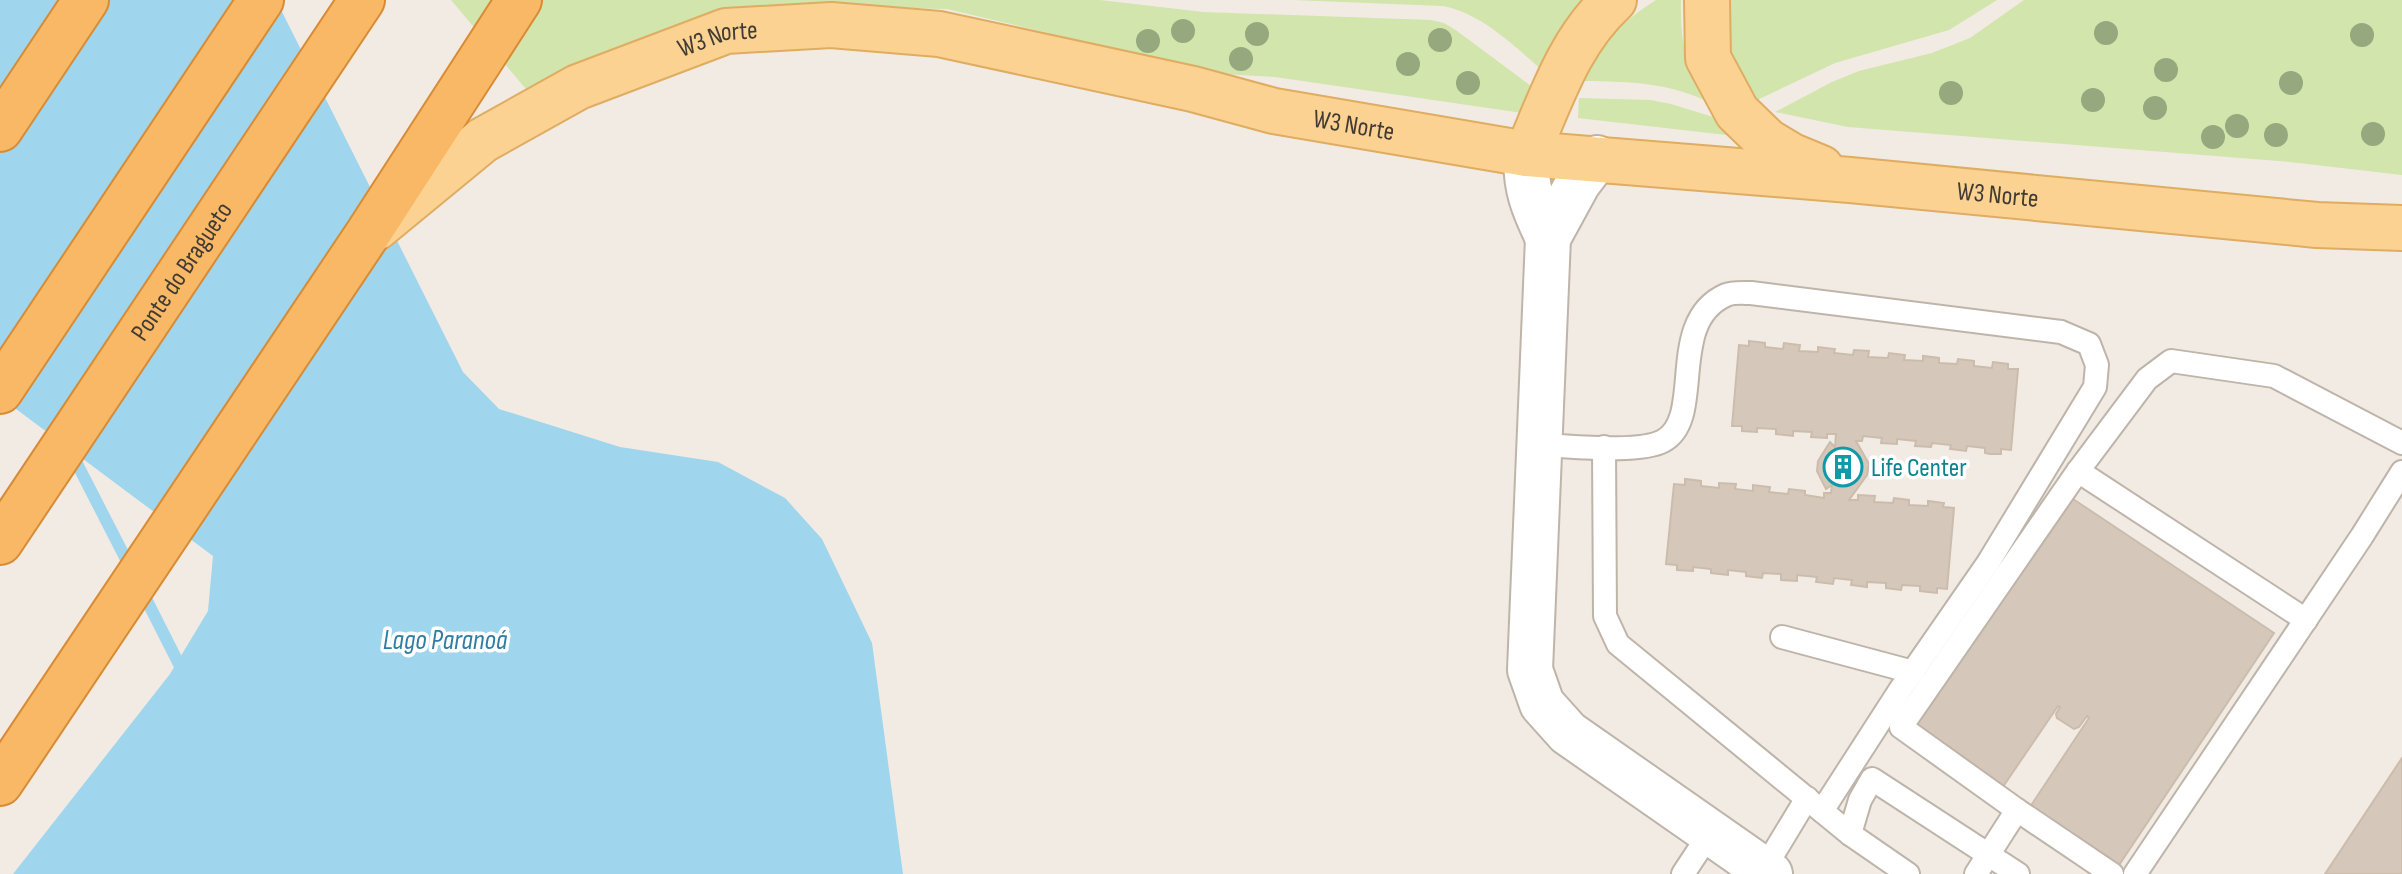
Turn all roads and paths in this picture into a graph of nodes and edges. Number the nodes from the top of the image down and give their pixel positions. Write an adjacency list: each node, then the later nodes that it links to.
1 (86, 0): 7 (highway)
2 (261, 0): 15 (highway)
3 (362, 0): 21 (highway, Ponte do Bragueto)
4 (519, 0): 13 (highway)
5 (1614, 0): 9 (main road)
6 (1707, 0): 11 (main road)
7 (65, 19): 8 (highway)
8 (0, 129)
9 (1527, 154): 10 (main road, W3 Norte); 13 (main road, W3 Norte); 14 (street)
10 (1597, 158): 11 (main road, W3 Norte); 14 (street)
11 (1850, 180): 12 (main road, W3 Norte)
12 (2402, 228)
13 (367, 235): 25 (highway)
14 (1548, 238): 17 (street)
15 (0, 391)
16 (2402, 443): 19 (lane)
17 (1540, 445): 18 (lane); 28 (street)
18 (1604, 447): 24 (lane); 26 (lane)
19 (2078, 471): 22 (lane); 27 (lane)
20 (2402, 472): 22 (lane)
21 (0, 542)
22 (2306, 620): 37 (lane)
23 (1782, 637): 24 (lane)
24 (1913, 672): 26 (lane)
25 (0, 783)
26 (1815, 804): 29 (lane); 31 (lane)
27 (2017, 810): 30 (lane); 36 (lane)
28 (1710, 833): 31 (street); 32 (lane)
29 (1850, 834): 30 (lane); 33 (lane)
30 (1989, 855): 34 (lane); 35 (lane)
31 (1765, 873)
32 (1683, 874)
33 (1908, 874)
34 (1976, 874)
35 (2018, 874)
36 (2112, 874)
37 (2135, 874)

